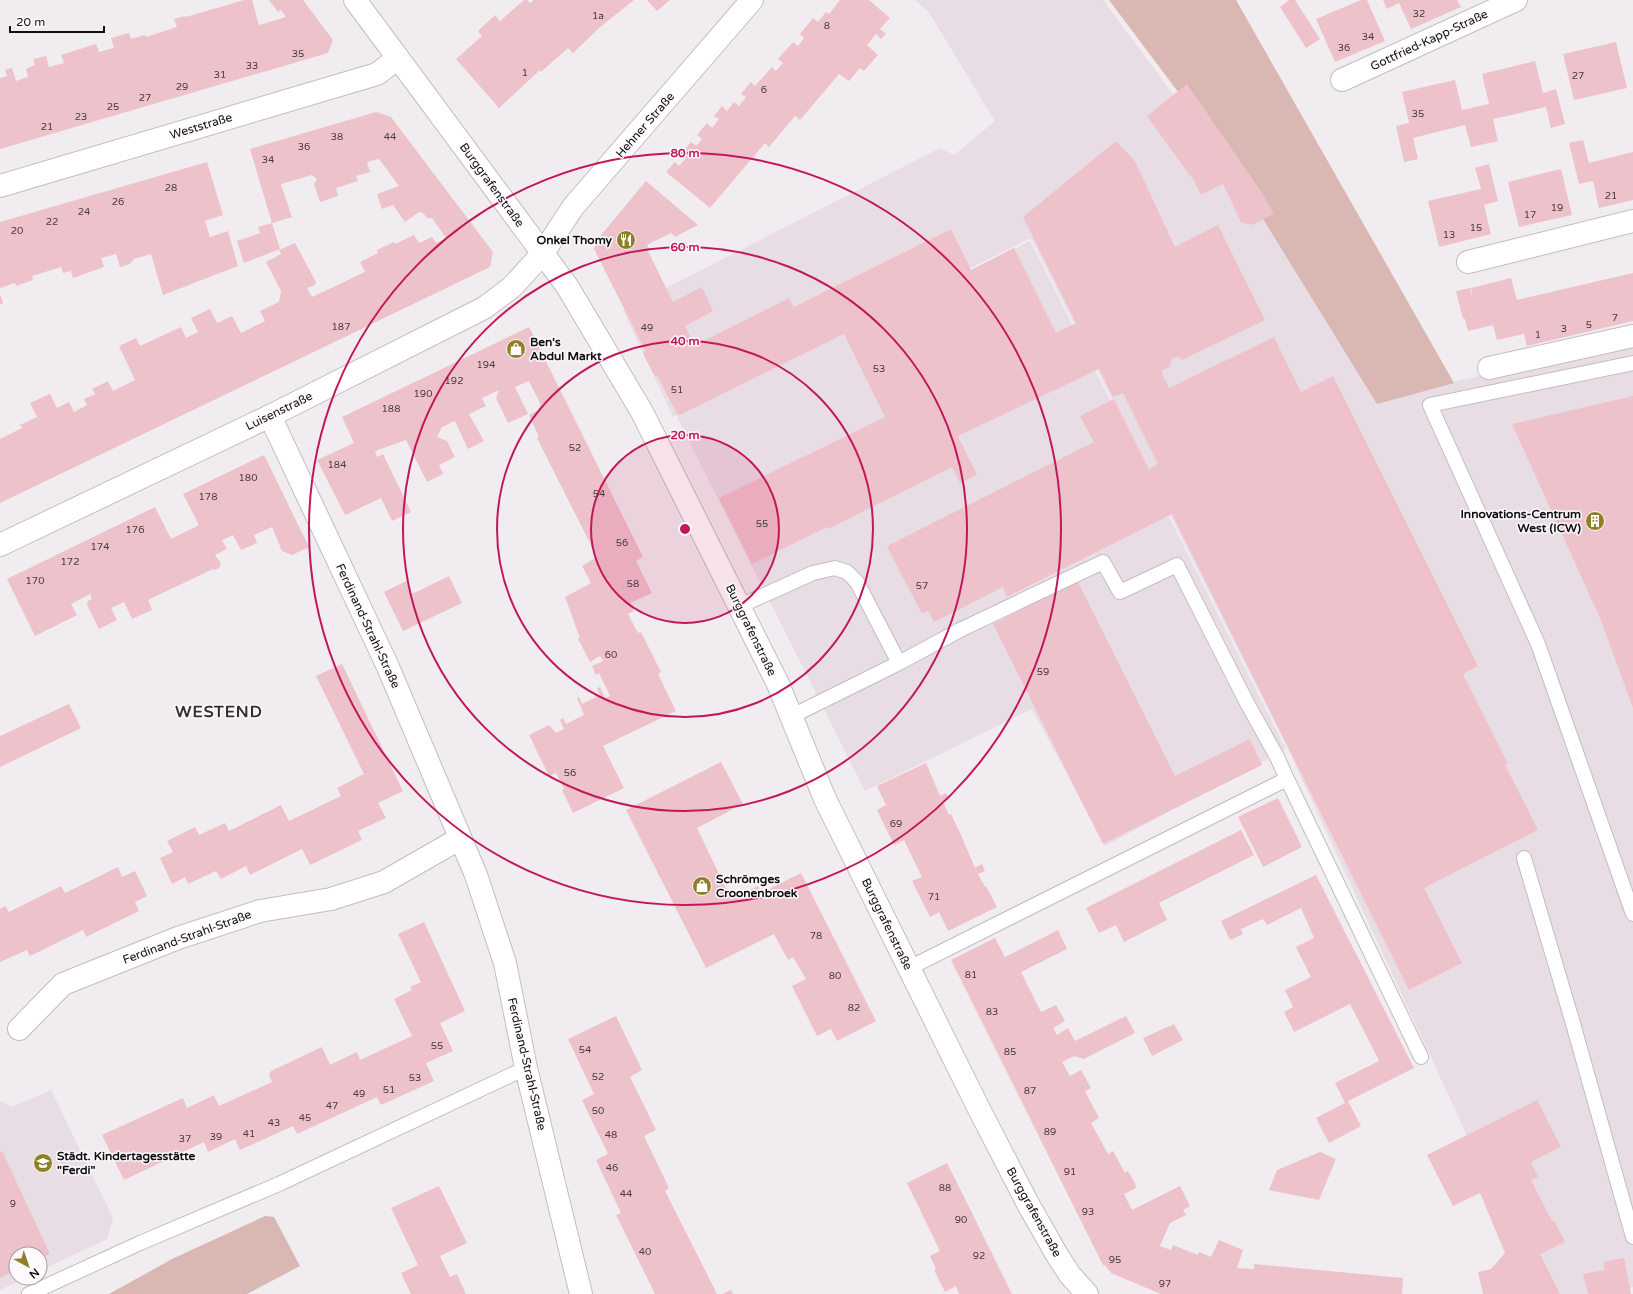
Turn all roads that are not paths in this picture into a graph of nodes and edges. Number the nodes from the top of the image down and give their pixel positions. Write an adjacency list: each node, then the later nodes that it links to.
1 (355, 0): 4 (street, Burggrafenstraße)
2 (752, 0): 8 (street, Hehner Straße)
3 (1516, 0): 5 (street, Gottfried-Kapp-Straße)
4 (398, 58): 6 (street, Weststraße); 8 (street, Burggrafenstraße)
5 (1342, 80)
6 (0, 186)
7 (1633, 221): 9 (street)
8 (543, 253): 13 (street, Luisenstraße); 15 (street, Burggrafenstraße)
9 (1468, 262)
10 (1633, 336): 12 (street)
11 (1633, 363): 21 (lane)
12 (1489, 368)
13 (270, 416): 14 (street, Luisenstraße); 19 (street, Ferdinand-Strahl-Straße)
14 (0, 546)
15 (740, 606): 16 (lane); 17 (street, Burggrafenstraße)
16 (899, 663): 17 (lane); 18 (lane)
17 (792, 716): 22 (street, Burggrafenstraße)
18 (1287, 779): 22 (lane); 24 (lane)
19 (459, 839): 23 (street, Ferdinand-Strahl-Straße); 25 (street, Ferdinand-Strahl-Straße)
20 (1524, 858): 26 (lane)
21 (1633, 914)
22 (909, 968): 29 (street, Burggrafenstraße)
23 (19, 1029)
24 (1421, 1057)
25 (526, 1068): 27 (lane); 28 (street, Ferdinand-Strahl-Straße)
26 (1633, 1237)
27 (29, 1294)
28 (581, 1294)
29 (1087, 1294)

